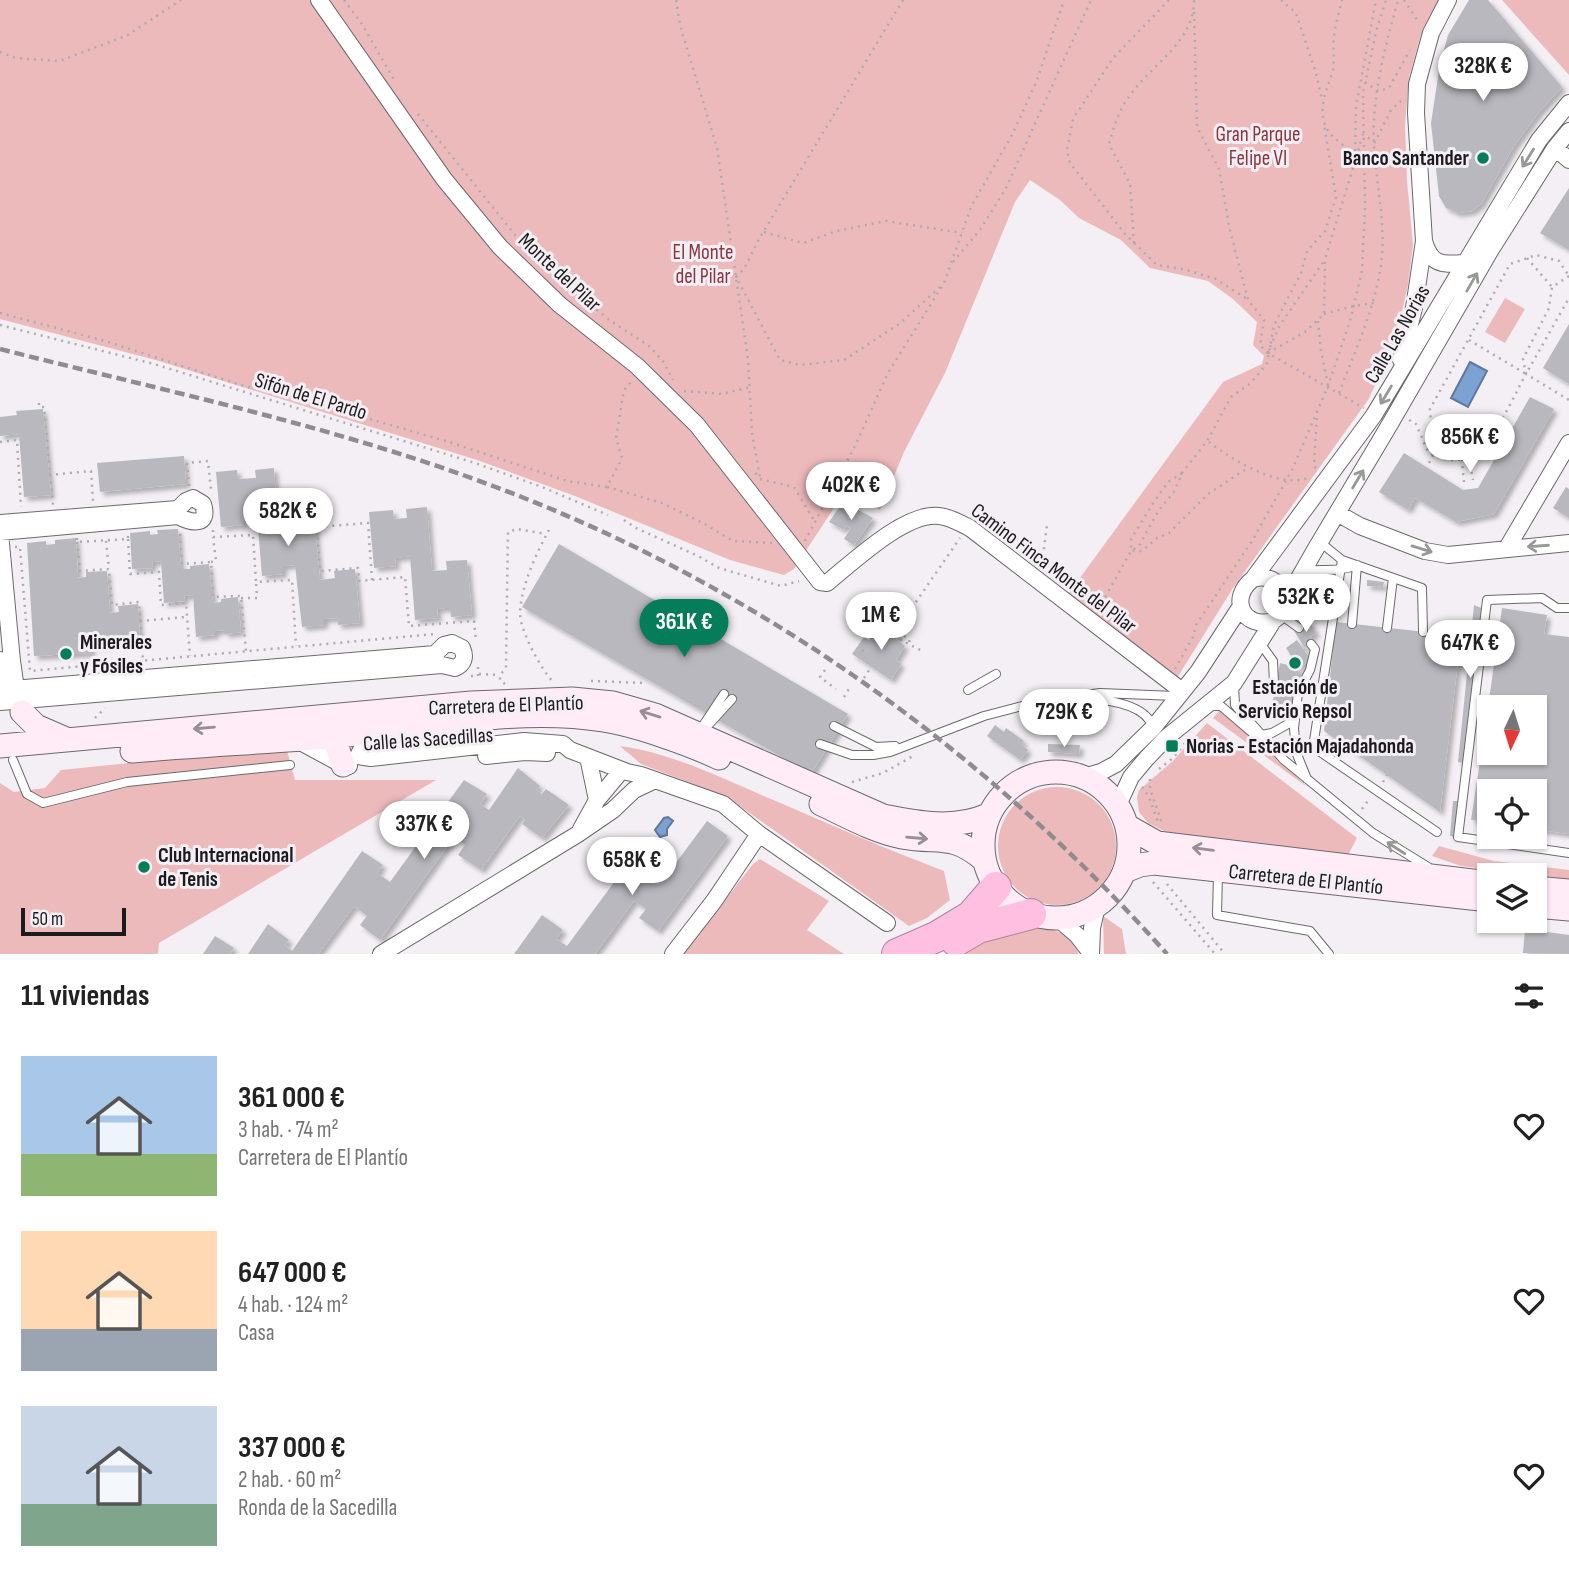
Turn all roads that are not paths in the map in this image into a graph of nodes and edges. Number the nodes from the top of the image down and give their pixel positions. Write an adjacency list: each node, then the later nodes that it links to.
1 (319, 0): 21 (street, Monte del Pilar)
2 (1448, 0): 7 (street)
3 (1569, 103): 8 (street, Calle Las Norias, one-way to 8)
4 (1569, 131): 5 (street, Calle Las Norias)
5 (1555, 148): 6 (street); 11 (street, Calle Las Norias, one-way to 5)
6 (1569, 160)
7 (1424, 241): 8 (street); 9 (street)
8 (1463, 263): 9 (street, Calle Las Norias)
9 (1400, 372): 23 (street, Calle Las Norias, one-way to 23)
10 (1569, 443): 16 (street)
11 (1337, 513): 14 (street, Calle Las Norias); 16 (street, one-way to 16)
12 (0, 523): 13 (street)
13 (0, 532): 39 (street)
14 (1320, 542): 17 (lane); 19 (street, Calle Las Norias)
15 (1569, 543): 16 (street, one-way to 16)
16 (1507, 548)
17 (1342, 560): 18 (lane); 20 (lane)
18 (1357, 565): 20 (lane); 22 (lane); 27 (lane)
19 (1303, 571): 20 (lane); 26 (street, Calle Las Norias)
20 (1341, 571): 69 (lane)
21 (816, 576): 38 (street, Camino Finca Monte del Pilar)
22 (1393, 578): 29 (lane); 30 (lane)
23 (1253, 579): 24 (street, Calle Las Norias); 26 (street)
24 (1241, 606): 26 (street); 38 (street, Calle Las Norias)
25 (1569, 608): 72 (lane)
26 (1280, 612): 28 (lane); 31 (street, Calle Las Norias)
27 (1352, 624)
28 (1299, 628)
29 (1387, 628)
30 (1423, 632)
31 (1260, 643): 35 (street, Calle Las Norias); 36 (lane)
32 (1311, 643): 45 (lane)
33 (0, 660): 39 (street)
34 (996, 674): 37 (lane)
35 (1234, 683): 44 (street, Calle Las Norias); 51 (lane, Carretera de El Plantío)
36 (1274, 684)
37 (968, 690)
38 (1181, 694): 41 (lane); 48 (street, Calle Las Norias)
39 (10, 696): 39 (street, Carretera de El Plantío); 42 (street, Carretera de El Plantío); 54 (street); 57 (street)
40 (728, 696): 50 (lane)
41 (1064, 697): 48 (lane); 56 (lane)
42 (0, 702)
43 (471, 703): 46 (street, Carretera de El Plantío); 50 (street, Carretera de El Plantío, one-way to 43); 52 (street)
44 (1200, 709): 51 (lane, Carretera de El Plantío); 68 (street, Calle Las Norias)
45 (1295, 720): 51 (lane); 64 (lane)
46 (240, 725): 52 (street); 54 (street, Carretera de El Plantío, one-way to 54)
47 (834, 726): 56 (lane)
48 (1153, 729): 62 (street, Calle Las Norias)
49 (378, 731): 52 (street, Carretera de El Plantío); 59 (street, Calle las Sacedillas); 73 (street, Carretera de El Plantío, one-way to 73)
50 (699, 733): 67 (street, Carretera de El Plantío)
51 (1259, 733): 64 (lane, Carretera de El Plantío)
52 (341, 736): 53 (street, Carretera de El Plantío); 59 (street)
53 (295, 739): 57 (street, Carretera de El Plantío); 59 (street, Calle las Sacedillas)
54 (71, 741): 57 (street, Carretera de El Plantío)
55 (820, 744): 56 (lane)
56 (909, 744)
57 (10, 750): 60 (lane)
58 (587, 757): 59 (street, Calle las Sacedillas); 61 (street, Calle las Sacedillas); 66 (street)
59 (351, 761)
60 (290, 765)
61 (625, 771): 63 (street, Calle las Sacedillas); 65 (street); 66 (street)
62 (1084, 777): 67 (street); 68 (street)
63 (655, 780): 65 (street); 71 (street, Calle las Sacedillas)
64 (1308, 782): 76 (lane, Carretera de El Plantío, one-way to 64)
65 (626, 797): 70 (street)
66 (597, 800): 70 (street)
67 (988, 816): 73 (street)
68 (1123, 816): 75 (street); 76 (street, Carretera de El Plantío, one-way to 68)
69 (1437, 832)
70 (578, 834): 88 (street)
71 (759, 834): 86 (street, Calle las Sacedillas); 89 (street)
72 (1569, 853)
73 (984, 860): 78 (street)
74 (1218, 870): 75 (street, Carretera de El Plantío); 81 (street, Carretera de El Plantío); 92 (lane)
75 (1125, 871): 82 (street)
76 (1457, 879): 77 (street, Carretera de El Plantío)
77 (1477, 882)
78 (996, 887): 85 (street); 90 (highway)
79 (1547, 889): 80 (street)
80 (1569, 891)
81 (1477, 899)
82 (1097, 906): 85 (street); 87 (street)
83 (1547, 907): 84 (street)
84 (1569, 909)
85 (1044, 916): 87 (street); 91 (highway)
86 (887, 923)
87 (1091, 953)
88 (381, 954)
89 (673, 954)
90 (897, 954)
91 (931, 954)
92 (1329, 954)

